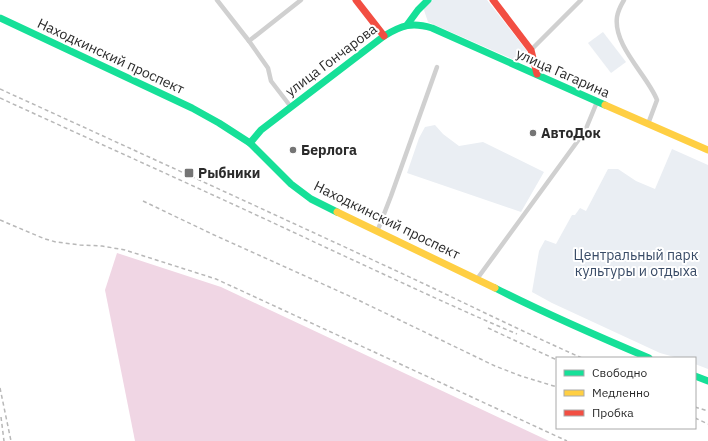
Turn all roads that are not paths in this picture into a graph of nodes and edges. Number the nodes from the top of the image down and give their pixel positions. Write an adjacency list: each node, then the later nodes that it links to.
1 (217, 0): 11 (street)
2 (301, 0): 11 (street)
3 (356, 0): 10 (main road)
4 (428, 0): 9 (main road, улица Гончарова)
5 (493, 0): 12 (main road)
6 (581, 0): 12 (street)
7 (624, 0): 17 (street)
8 (0, 18): 18 (main road, Находкинский проспект)
9 (407, 24): 10 (main road, улица Гончарова); 14 (main road, улица Гагарина)
10 (384, 36): 16 (main road, улица Гончарова)
11 (249, 41): 16 (street)
12 (531, 50): 14 (main road)
13 (437, 67): 20 (street)
14 (537, 74): 15 (main road, улица Гагарина)
15 (597, 102): 17 (main road, улица Гагарина); 21 (street)
16 (291, 107): 18 (main road, улица Гончарова)
17 (648, 124): 19 (main road, улица Гагарина)
18 (250, 143): 20 (main road, Находкинский проспект)
19 (708, 150)
20 (377, 232): 21 (main road, Находкинский проспект)
21 (477, 279): 22 (main road, Находкинский проспект)
22 (647, 357)
23 (696, 376): 24 (main road)
24 (708, 381)

